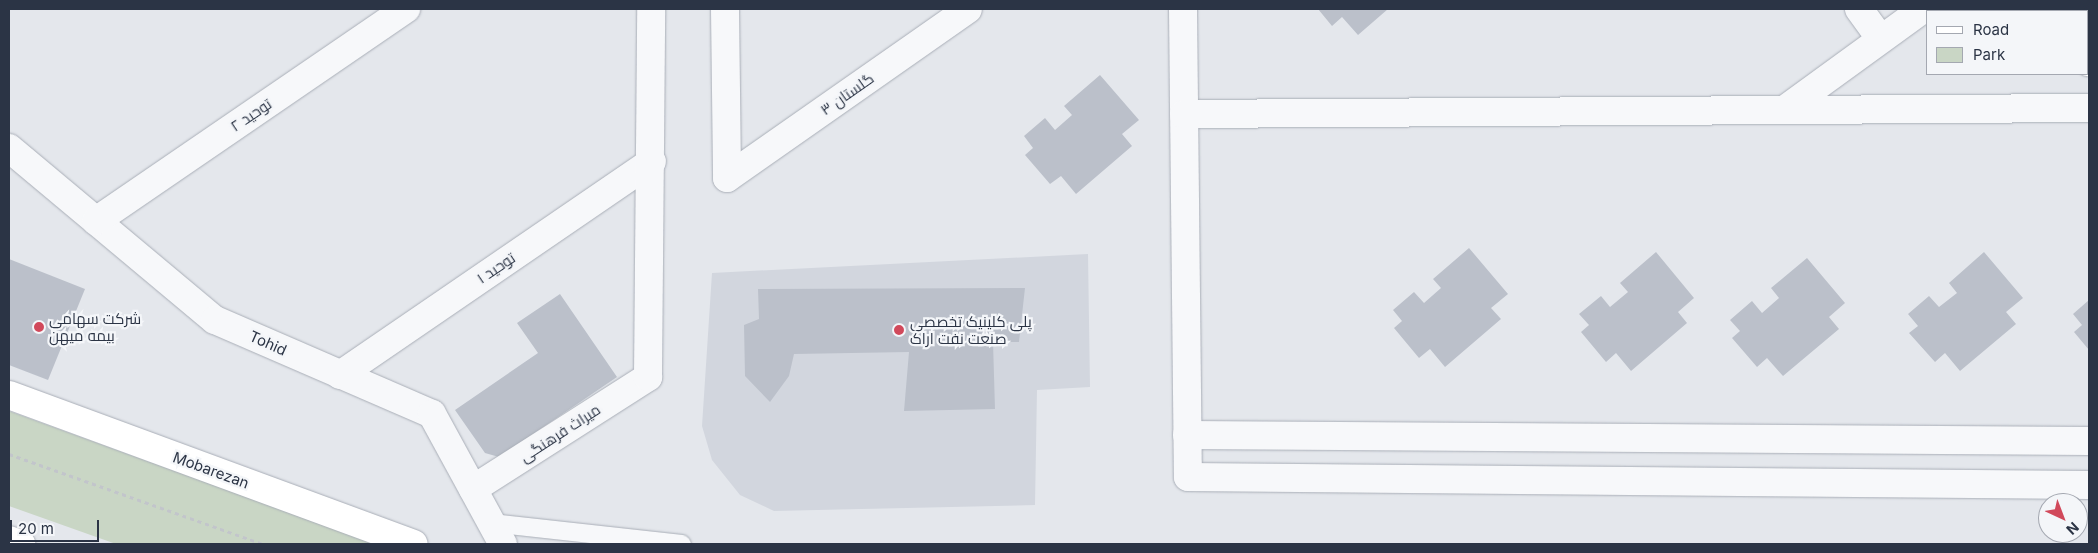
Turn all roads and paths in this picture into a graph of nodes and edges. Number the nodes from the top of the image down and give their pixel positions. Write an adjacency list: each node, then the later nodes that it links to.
1 (406, 9): 14 (street, توحید ۲)
2 (652, 9): 13 (street)
3 (725, 9): 4 (street, گلستان ۳)
4 (968, 9)
5 (1184, 9): 11 (street)
6 (1859, 9): 8 (street)
7 (1923, 9): 8 (street)
8 (1881, 39): 10 (street)
9 (2089, 108): 10 (street)
10 (1784, 110): 11 (street)
11 (1184, 114): 17 (street)
12 (9, 148): 14 (street, Tohid)
13 (652, 161): 15 (street, توحید ۱); 21 (street, میراث فرهنگی)
14 (96, 221): 15 (street, Tohid)
15 (340, 375): 21 (street, Tohid)
16 (9, 395): 26 (street, Mobarezan)
17 (1188, 435): 18 (street); 20 (street)
18 (2089, 441)
19 (9, 454): 25 (path)
20 (2089, 485)
21 (473, 489): 22 (street, Tohid)
22 (497, 533): 27 (lane)
23 (9, 540): 24 (street)
24 (21, 544)
25 (263, 544)
26 (413, 544)
27 (682, 544)

